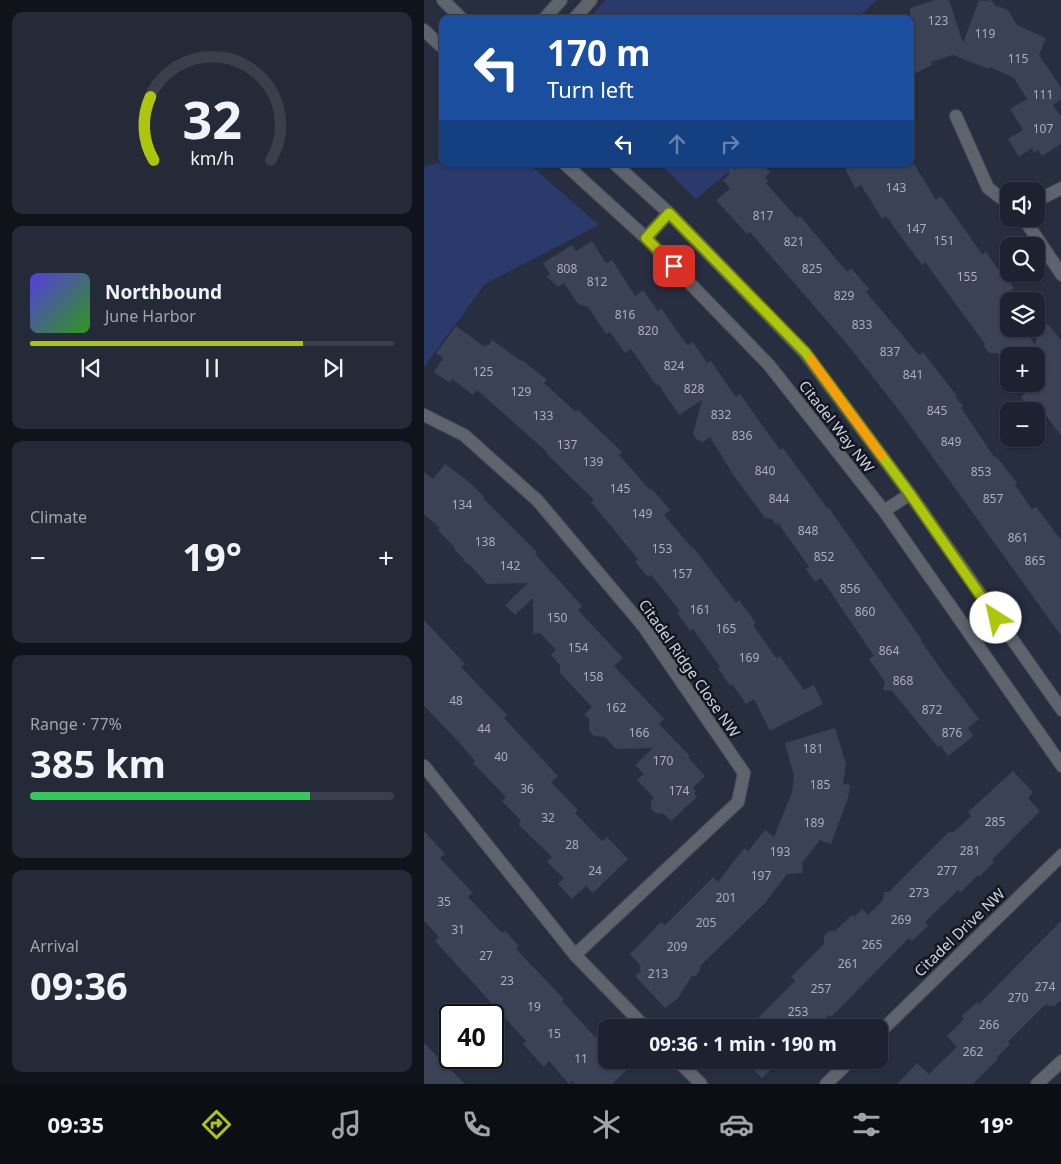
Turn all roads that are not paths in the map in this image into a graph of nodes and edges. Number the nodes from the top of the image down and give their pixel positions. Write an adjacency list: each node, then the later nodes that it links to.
1 (443, 0): 4 (street)
2 (561, 0): 5 (street)
3 (591, 0): 6 (street)
4 (458, 15)
5 (548, 15)
6 (578, 15)
7 (424, 30): 8 (street)
8 (439, 44)
9 (956, 116): 14 (street)
10 (569, 167): 17 (street, Citadel Way NW)
11 (618, 167): 15 (street, Citadel Way NW)
12 (1061, 188): 13 (street)
13 (1045, 196)
14 (1000, 197)
15 (669, 213): 17 (street); 20 (street, Citadel Way NW)
16 (1029, 227): 18 (street)
17 (646, 238): 21 (street, Citadel Way NW)
18 (1061, 274)
19 (424, 414): 26 (street, Citadel Ridge Close NW)
20 (910, 494): 21 (street); 22 (street, Citadel Way NW)
21 (884, 511): 24 (street, Citadel Way NW)
22 (1061, 710)
23 (424, 766): 26 (street)
24 (1061, 766)
25 (1061, 855): 28 (street, Citadel Drive NW)
26 (575, 955): 27 (street)
27 (637, 1019)
28 (888, 1024)
29 (1061, 1061): 34 (street)
30 (687, 1069): 32 (street)
31 (842, 1069): 33 (street)
32 (701, 1084)
33 (826, 1084)
34 (1037, 1084)

